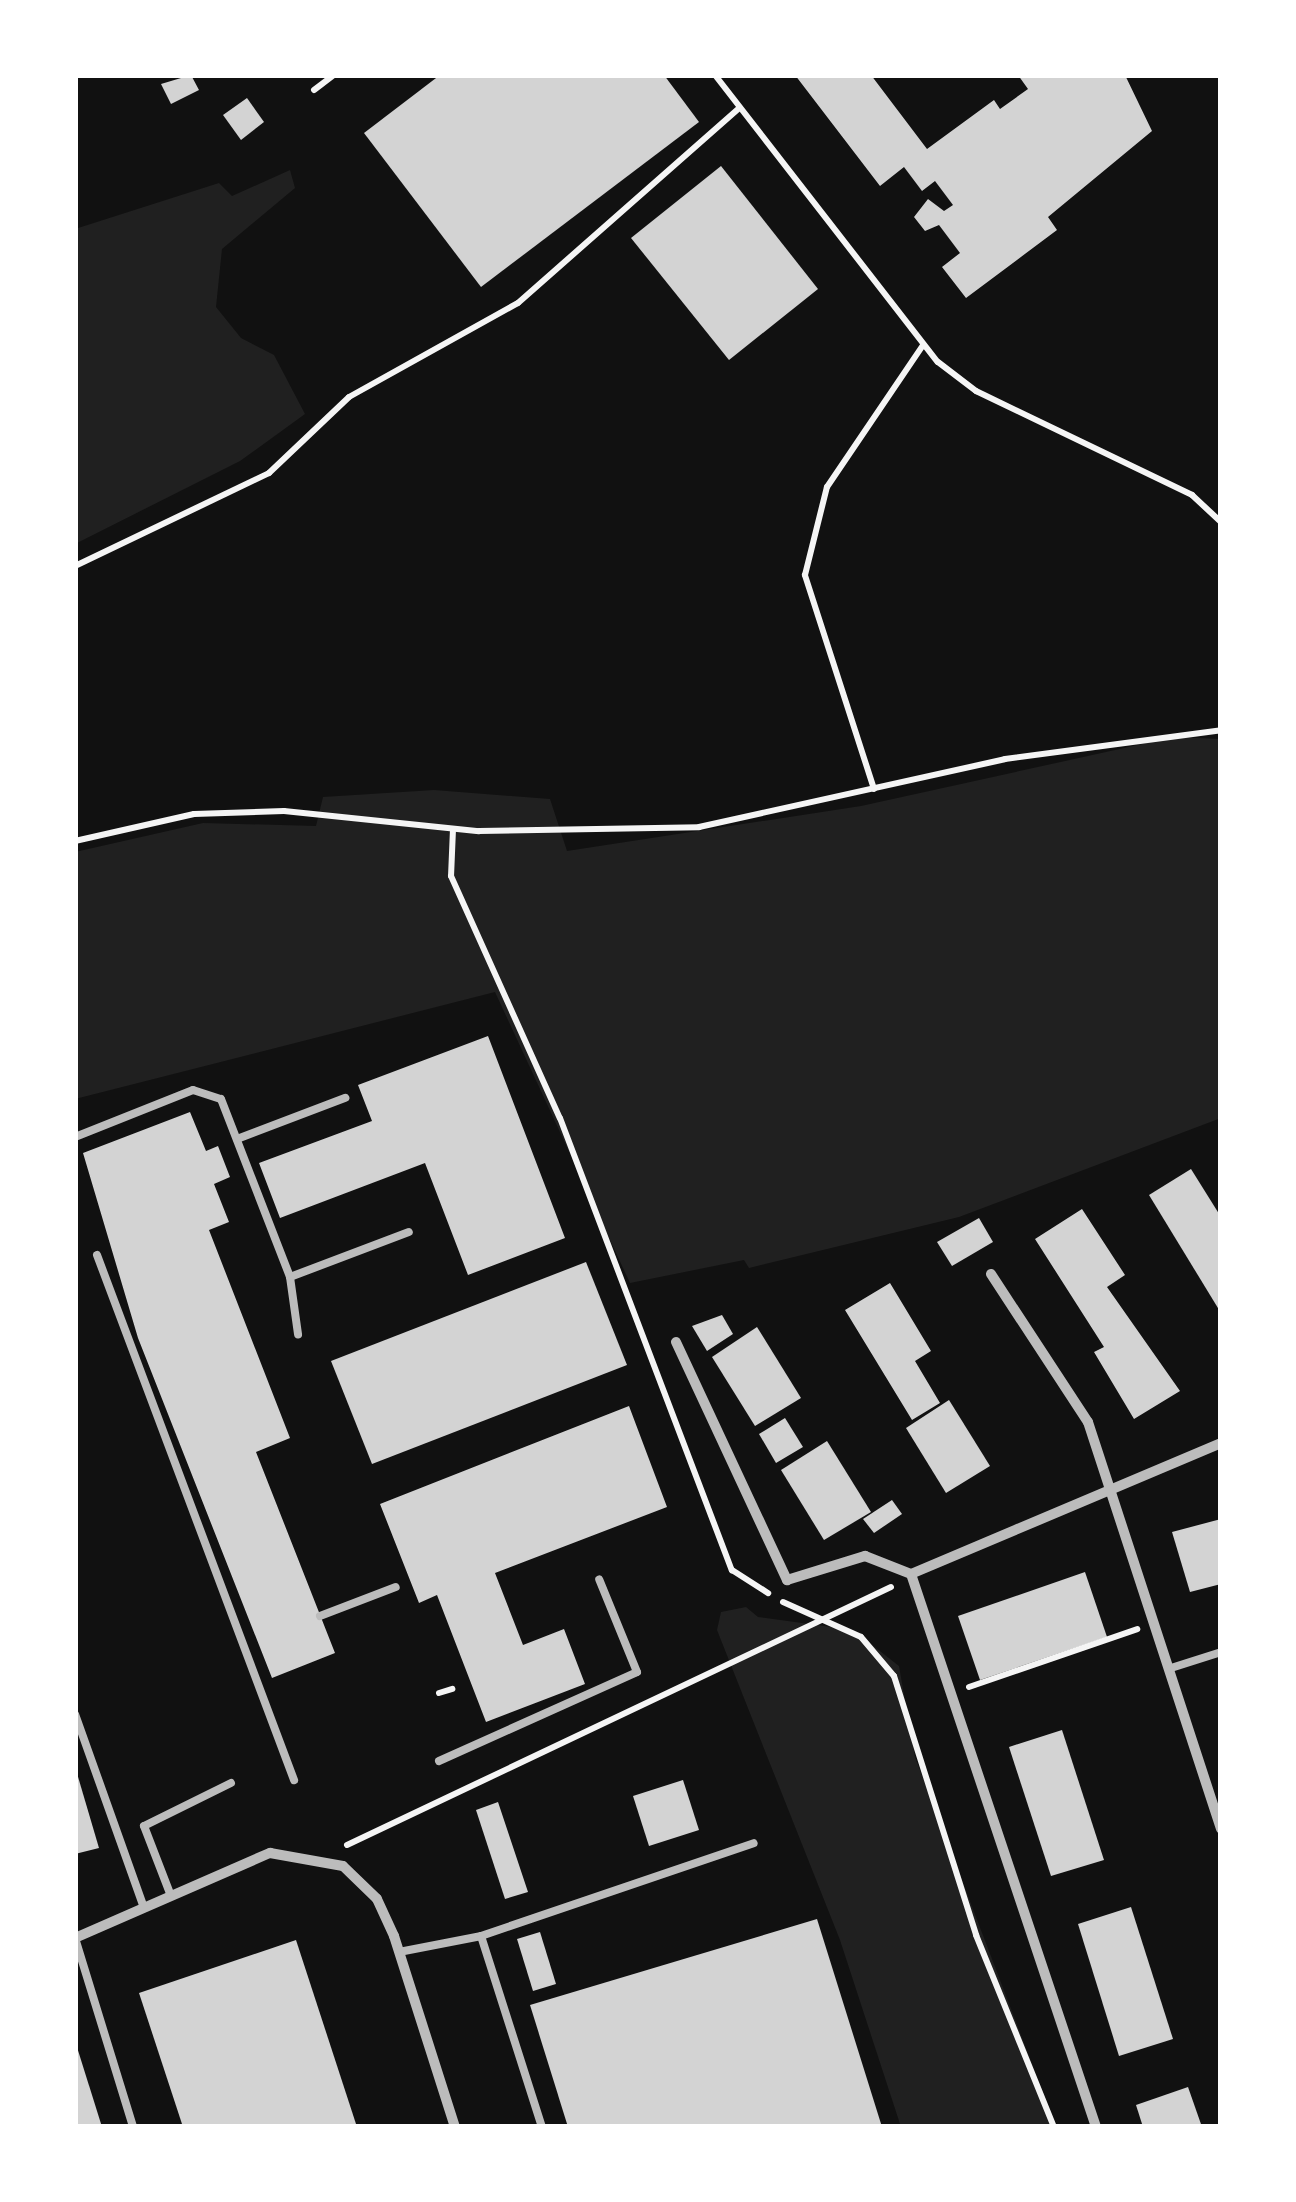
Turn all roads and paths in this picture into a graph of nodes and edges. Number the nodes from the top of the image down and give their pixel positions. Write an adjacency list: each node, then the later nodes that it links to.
1 (334, 75): 3 (path)
2 (715, 75): 4 (path)
3 (314, 90)
4 (740, 108): 5 (path); 7 (path)
5 (923, 346): 6 (path); 9 (path)
6 (1221, 522)
7 (75, 566)
8 (1221, 730): 9 (path)
9 (874, 789): 10 (path)
10 (452, 829): 11 (path); 28 (path)
11 (75, 842)
12 (345, 1098): 14 (lane)
13 (75, 1136): 14 (lane)
14 (237, 1139): 18 (lane)
15 (409, 1232): 18 (lane)
16 (97, 1255): 36 (lane)
17 (991, 1274): 22 (street)
18 (290, 1277): 19 (lane)
19 (298, 1334)
20 (676, 1342): 23 (street)
21 (1221, 1442): 22 (street)
22 (1112, 1488): 23 (street); 27 (street)
23 (911, 1574): 28 (path); 33 (street)
24 (599, 1578): 35 (lane)
25 (396, 1587): 26 (lane)
26 (320, 1616)
27 (1157, 1622): 30 (street); 33 (path)
28 (816, 1623): 40 (path); 49 (path)
29 (1221, 1652): 30 (lane)
30 (1171, 1668): 38 (street)
31 (452, 1689): 32 (path)
32 (439, 1693)
33 (950, 1694): 50 (street)
34 (75, 1714): 42 (lane)
35 (439, 1760)
36 (294, 1780)
37 (232, 1783): 41 (lane)
38 (1221, 1829)
39 (754, 1843): 43 (lane)
40 (324, 1857): 41 (street); 45 (street)
41 (171, 1896): 42 (street)
42 (144, 1908): 44 (street)
43 (481, 1936): 45 (lane); 48 (lane)
44 (75, 1938): 46 (lane)
45 (399, 1952): 47 (street)
46 (133, 2127)
47 (455, 2127)
48 (542, 2127)
49 (1054, 2127)
50 (1096, 2127)

